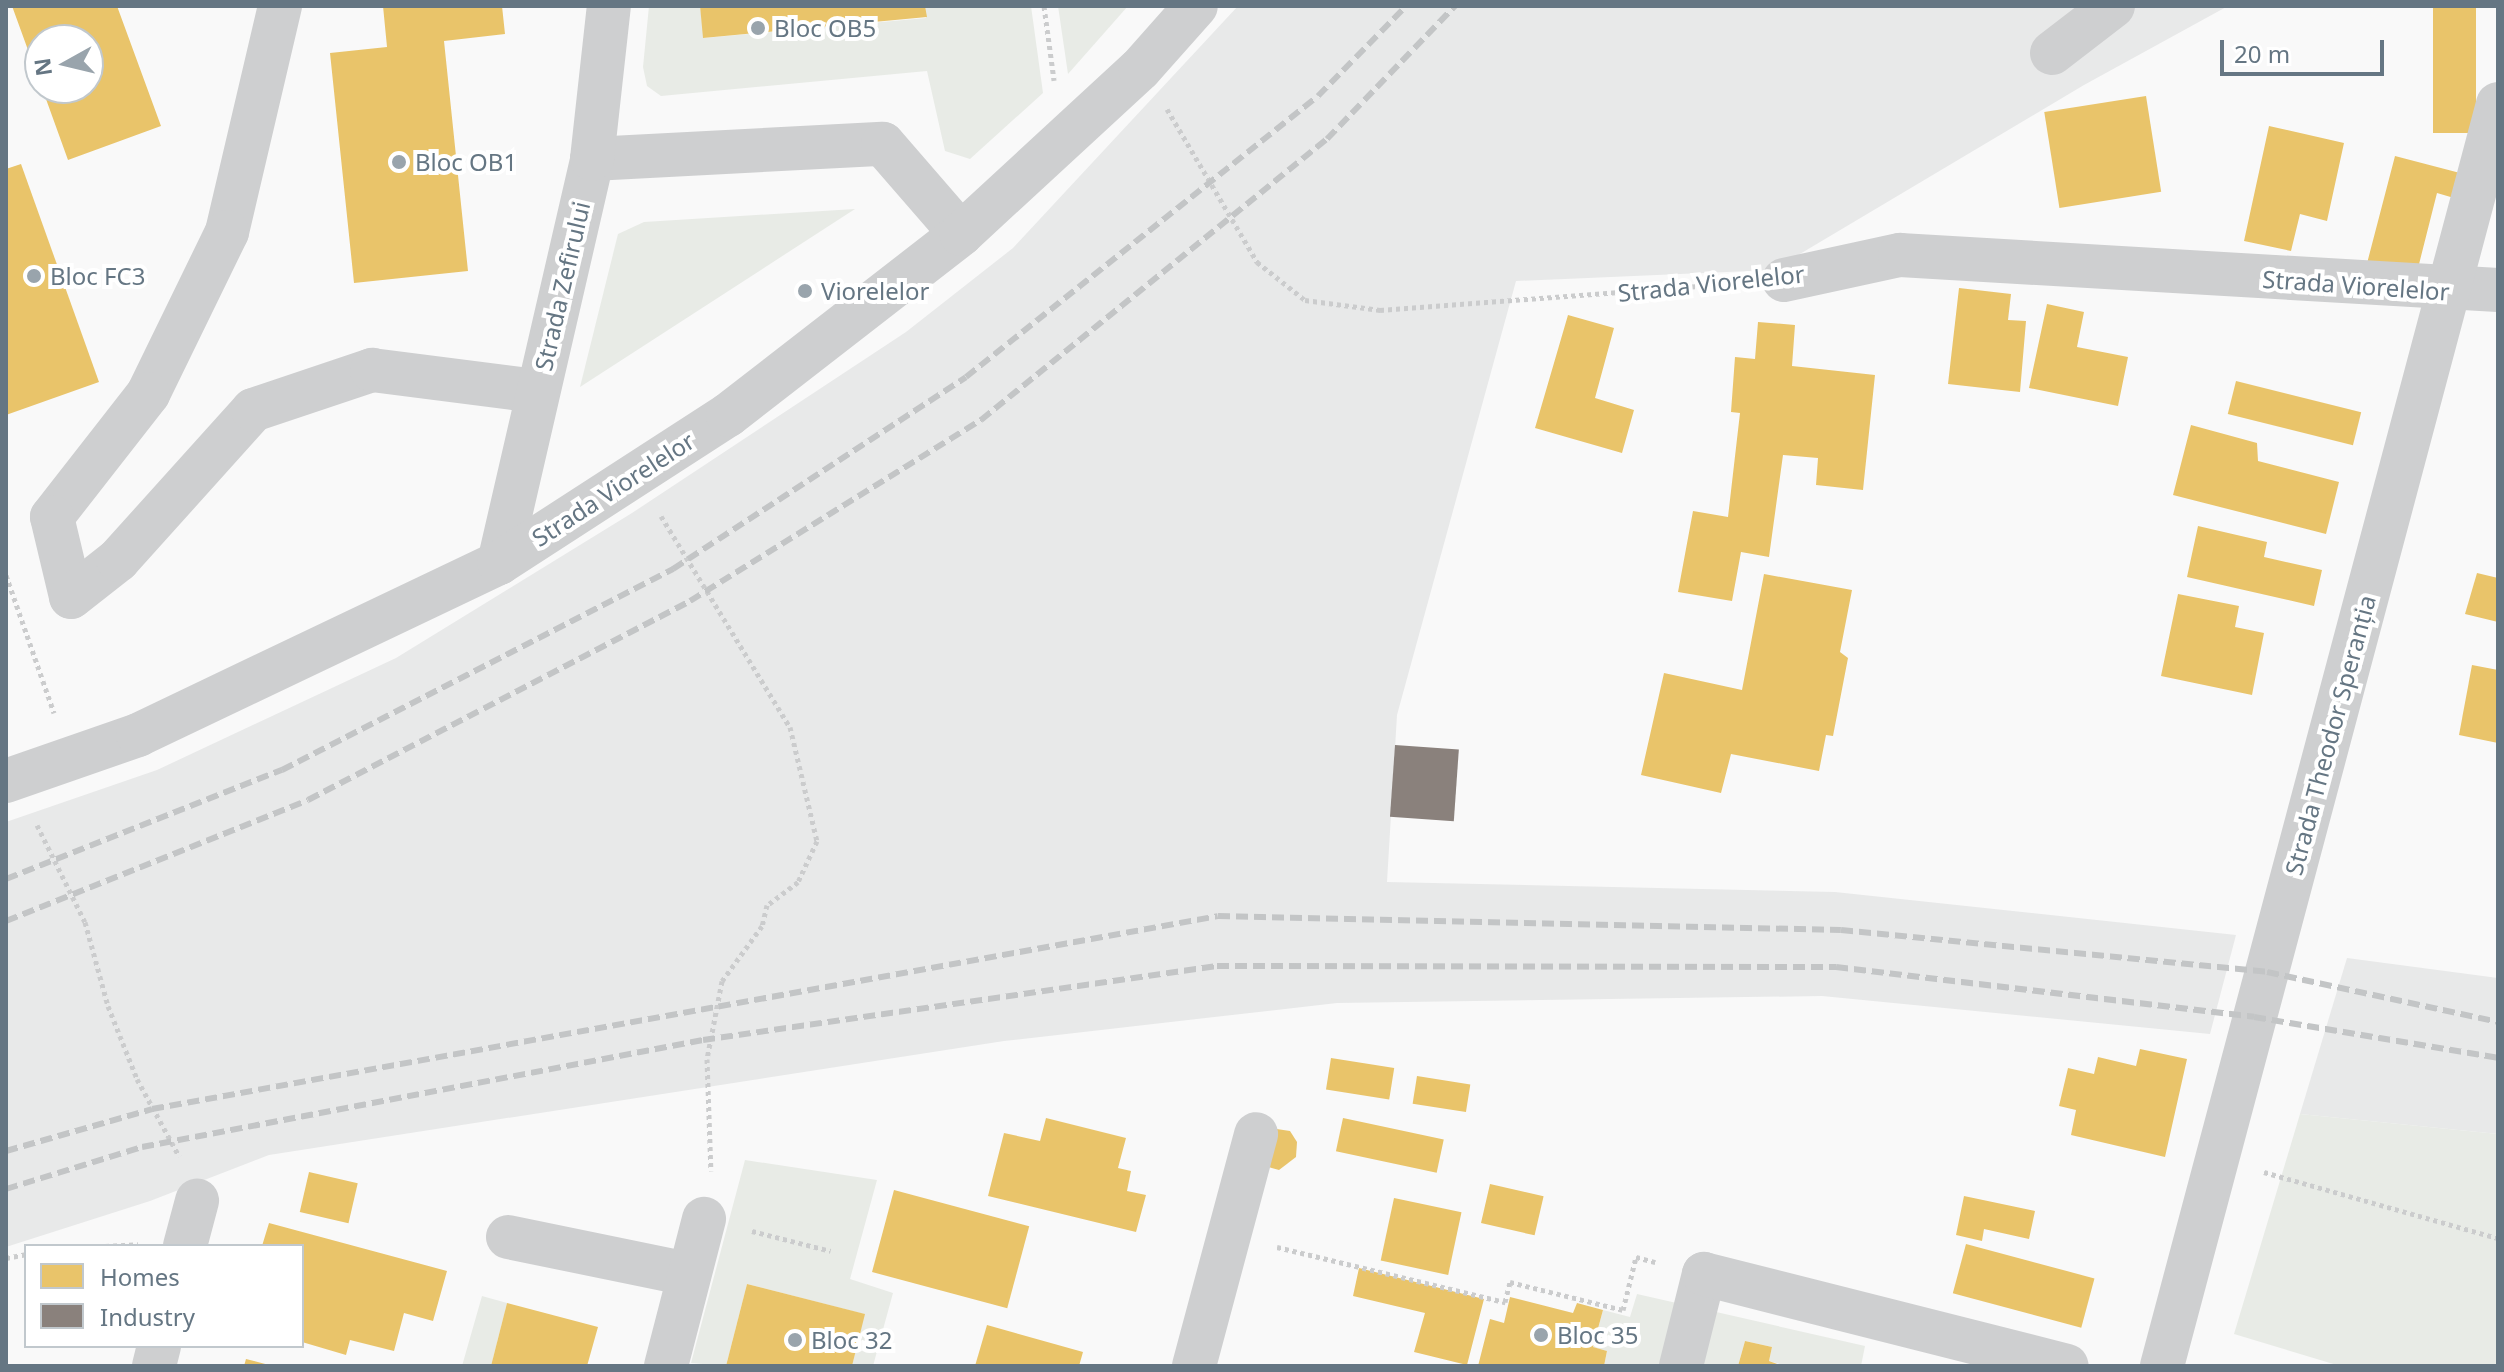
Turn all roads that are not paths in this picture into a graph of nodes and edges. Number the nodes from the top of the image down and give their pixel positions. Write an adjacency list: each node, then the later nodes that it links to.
1 (280, 6): 12 (street)
2 (609, 6): 7 (street, Strada Zefirului)
3 (1196, 6): 8 (street, Strada Viorelelor)
4 (2113, 6): 5 (street)
5 (2052, 53)
6 (2498, 104): 11 (street, Strada Theodor Speranția)
7 (592, 159): 8 (street); 12 (street, Strada Zefirului)
8 (961, 234): 13 (street, Strada Viorelelor)
9 (1784, 280): 11 (street, Strada Viorelelor)
10 (2498, 290): 11 (street, Strada Viorelelor)
11 (2448, 291): 25 (street, Strada Theodor Speranția)
12 (537, 391): 13 (street, Strada Zefirului)
13 (499, 563): 14 (street, Strada Viorelelor)
14 (10, 779)
15 (1256, 1134): 22 (street)
16 (197, 1201): 19 (street)
17 (704, 1219): 20 (street)
18 (508, 1237): 20 (street)
19 (186, 1244)
20 (689, 1274): 21 (street)
21 (666, 1366)
22 (1194, 1366)
23 (1681, 1366): 24 (street)
24 (2067, 1366)
25 (2162, 1366)

